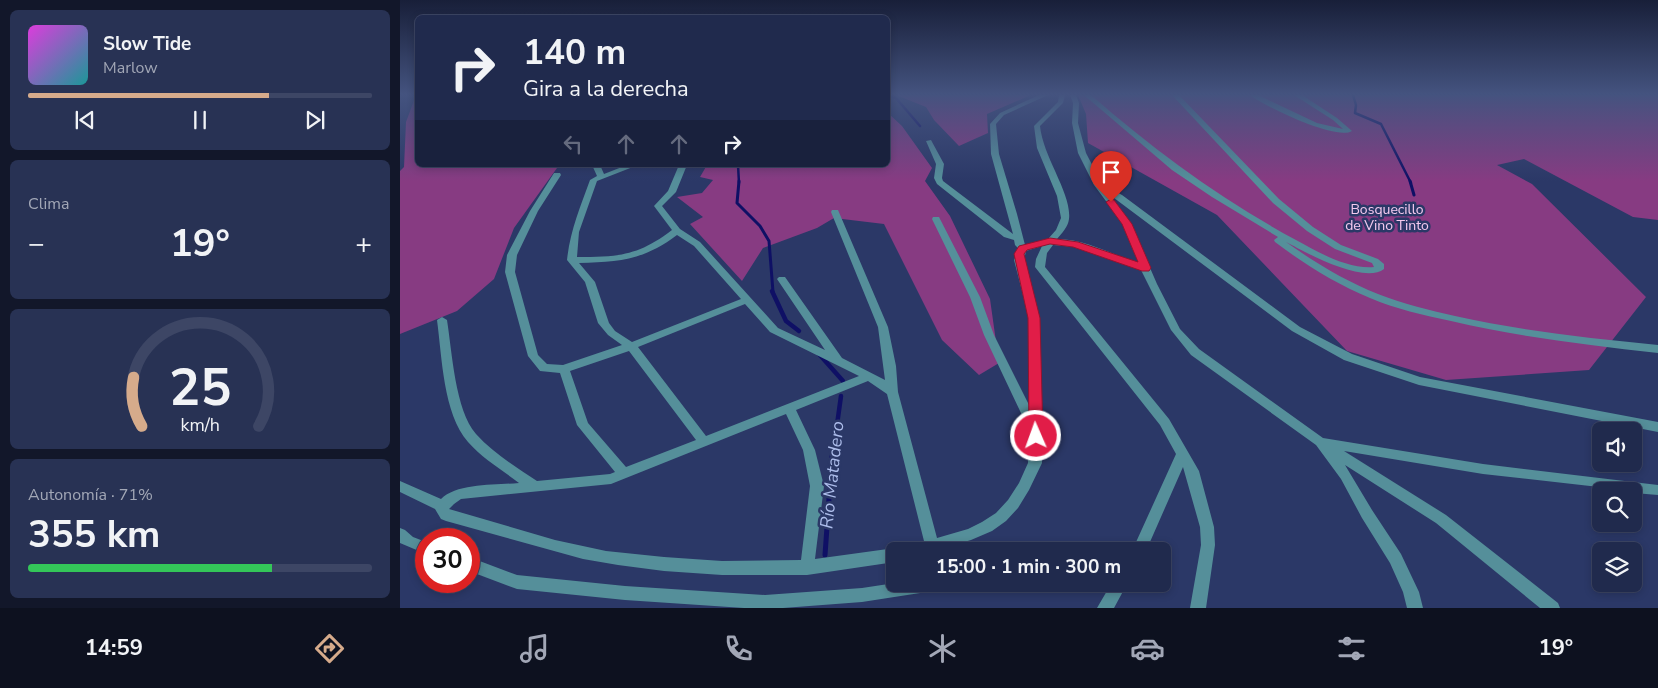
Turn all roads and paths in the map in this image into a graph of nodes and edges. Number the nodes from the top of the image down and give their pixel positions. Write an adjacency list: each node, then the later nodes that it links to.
1 (994, 123): 20 (street)
2 (1039, 123): 19 (street)
3 (1075, 123): 14 (street)
4 (1120, 123): 18 (street)
5 (1200, 123): 18 (street)
6 (1314, 123): 7 (street)
7 (1341, 123)
8 (929, 141): 20 (street)
9 (597, 167): 13 (street)
10 (628, 167): 13 (street)
11 (682, 167): 17 (street)
12 (556, 175): 29 (street)
13 (601, 176): 21 (street)
14 (1098, 186): 22 (street); 33 (street)
15 (835, 212): 31 (street)
16 (936, 219): 34 (street)
17 (677, 231): 21 (street); 24 (street)
18 (1274, 232): 27 (street)
19 (1050, 241): 20 (street); 22 (street); 37 (street)
20 (1021, 243): 34 (street)
21 (572, 260): 26 (street)
22 (1146, 268): 36 (street)
23 (782, 279): 28 (street)
24 (746, 300): 26 (street); 28 (street)
25 (442, 320): 40 (street)
26 (631, 346): 29 (street); 35 (street)
27 (1658, 349)
28 (839, 362): 30 (street)
29 (564, 369): 38 (street)
30 (869, 376): 31 (street); 32 (street)
31 (892, 392): 44 (street)
32 (789, 408): 35 (street); 50 (street)
33 (1658, 427)
34 (1036, 432): 45 (street)
35 (704, 442): 38 (street)
36 (1320, 442): 41 (street); 56 (street); 57 (street)
37 (1183, 454): 46 (street); 55 (street)
38 (624, 474): 40 (street)
39 (400, 486): 42 (street)
40 (534, 486): 42 (street)
41 (1658, 490)
42 (443, 506): 50 (street)
43 (400, 534): 47 (street)
44 (931, 542)
45 (944, 542)
46 (1143, 542)
47 (415, 544)
48 (886, 557): 50 (street)
49 (480, 568): 53 (street)
50 (807, 568)
51 (886, 591): 53 (street)
52 (1114, 592): 54 (street)
53 (779, 604)
54 (1105, 608)
55 (1198, 608)
56 (1415, 608)
57 (1552, 608)

